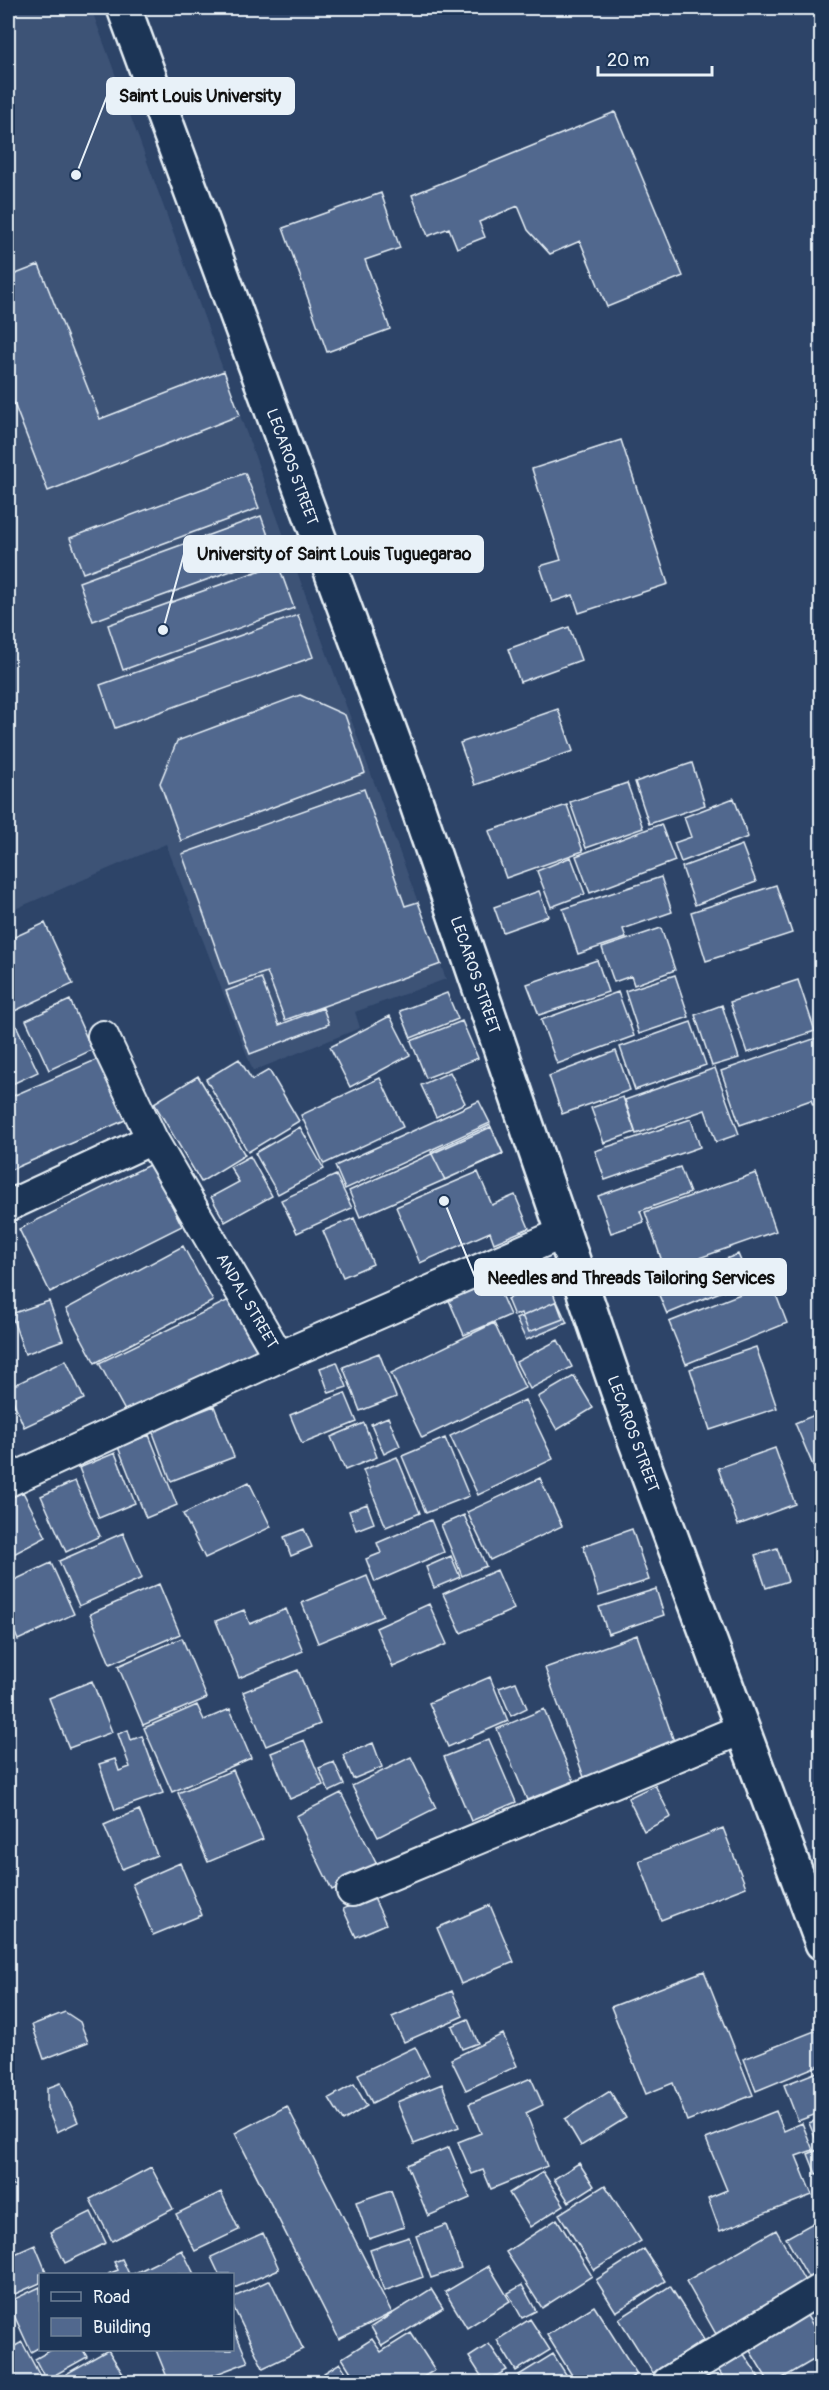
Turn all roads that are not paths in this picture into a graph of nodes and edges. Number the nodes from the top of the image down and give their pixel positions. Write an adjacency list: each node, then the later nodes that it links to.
1 (124, 8): 5 (street, LECAROS STREET)
2 (103, 1036): 3 (street, ANDAL STREET)
3 (152, 1139): 4 (street); 6 (street, ANDAL STREET)
4 (8, 1206)
5 (563, 1233): 6 (street, ANDAL STREET); 8 (street, LECAROS STREET)
6 (279, 1357): 7 (street)
7 (8, 1481)
8 (742, 1729): 9 (street); 10 (street, LECAROS STREET)
9 (352, 1891)
10 (822, 1943)
11 (822, 2288): 12 (street)
12 (669, 2382)

